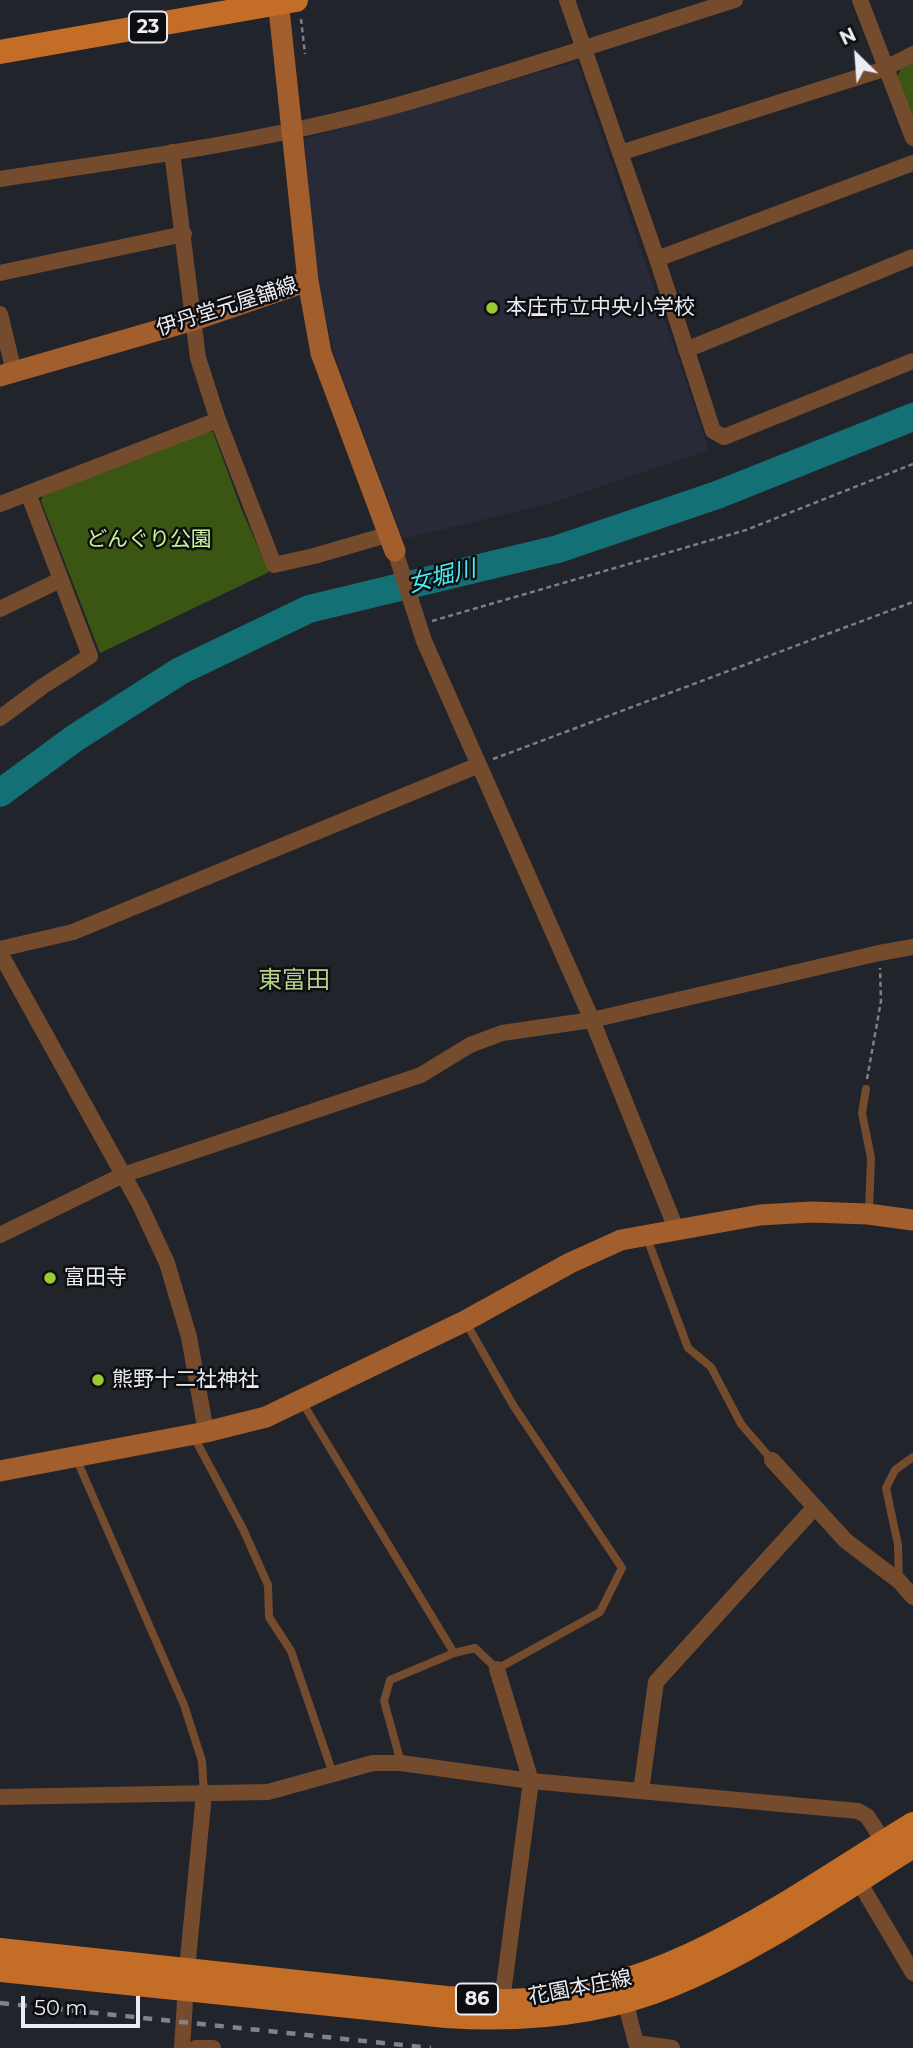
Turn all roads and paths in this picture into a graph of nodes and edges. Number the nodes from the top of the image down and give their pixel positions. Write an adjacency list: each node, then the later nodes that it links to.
1 (567, 0): 6 (street)
2 (736, 0): 6 (street)
3 (860, 0): 10 (street)
4 (284, 1): 7 (main road, 23); 11 (street, 伊丹堂元屋舗線)
5 (302, 26): 8 (path)
6 (583, 48): 11 (street); 14 (street)
7 (0, 52)
8 (305, 54)
9 (913, 54): 10 (street)
10 (884, 69): 12 (street); 14 (street)
11 (291, 130): 13 (street); 21 (street, 伊丹堂元屋舗線)
12 (913, 138)
13 (172, 152): 16 (street); 17 (street)
14 (620, 153): 19 (street)
15 (913, 163): 19 (street)
16 (0, 178)
17 (184, 234): 20 (street); 23 (street)
18 (913, 257): 24 (street)
19 (657, 259): 24 (street)
20 (0, 273)
21 (308, 281): 23 (street, 伊丹堂元屋舗線); 31 (street)
22 (0, 314): 26 (street)
23 (194, 320): 26 (street, 伊丹堂元屋舗線); 27 (street)
24 (687, 350): 25 (street)
25 (913, 361)
26 (7, 374)
27 (218, 421): 29 (street); 31 (street)
28 (913, 464): 35 (path)
29 (28, 494): 30 (street); 32 (street)
30 (0, 504)
31 (393, 542): 35 (street)
32 (60, 580): 34 (street); 36 (street)
33 (913, 602): 37 (path)
34 (0, 609)
35 (419, 625): 37 (street)
36 (0, 718)
37 (479, 765): 39 (street); 41 (street)
38 (913, 947): 40 (street)
39 (0, 951): 43 (street)
40 (879, 953): 41 (street); 42 (path)
41 (592, 1020): 43 (street); 46 (street)
42 (866, 1089): 44 (lane)
43 (123, 1175): 47 (street); 51 (street)
44 (869, 1214): 45 (street); 46 (street)
45 (913, 1220)
46 (677, 1231): 48 (street)
47 (0, 1235)
48 (646, 1235): 49 (street); 54 (lane)
49 (465, 1321): 50 (street); 60 (lane)
50 (301, 1401): 51 (street); 59 (lane)
51 (200, 1433): 52 (street); 62 (lane)
52 (75, 1455): 55 (street); 65 (lane)
53 (913, 1457): 57 (lane)
54 (772, 1460): 56 (street)
55 (0, 1471)
56 (814, 1508): 57 (street); 64 (street)
57 (899, 1581): 58 (street)
58 (913, 1597)
59 (454, 1653): 60 (lane); 61 (lane)
60 (497, 1669): 63 (street)
61 (401, 1763): 62 (street); 63 (street)
62 (333, 1774): 65 (street)
63 (531, 1781): 64 (street); 75 (street)
64 (641, 1791): 68 (street)
65 (204, 1794): 66 (street); 74 (street)
66 (0, 1797)
67 (913, 1824): 68 (main road, 花園本庄線 / 86)
68 (884, 1842): 75 (main road, 花園本庄線 / 86)
69 (913, 1846): 70 (main road, 花園本庄線 / 86)
70 (858, 1880): 73 (street); 76 (main road, 花園本庄線 / 86)
71 (0, 1950): 74 (main road, 花園本庄線 / 86)
72 (0, 1970): 74 (main road, 花園本庄線 / 86)
73 (913, 1973)
74 (186, 1979): 75 (main road, 花園本庄線 / 86); 76 (main road, 花園本庄線 / 86); 77 (street)
75 (502, 2001)
76 (625, 2001): 80 (street)
77 (182, 2048)
78 (196, 2048): 79 (street)
79 (213, 2048)
80 (672, 2048)

